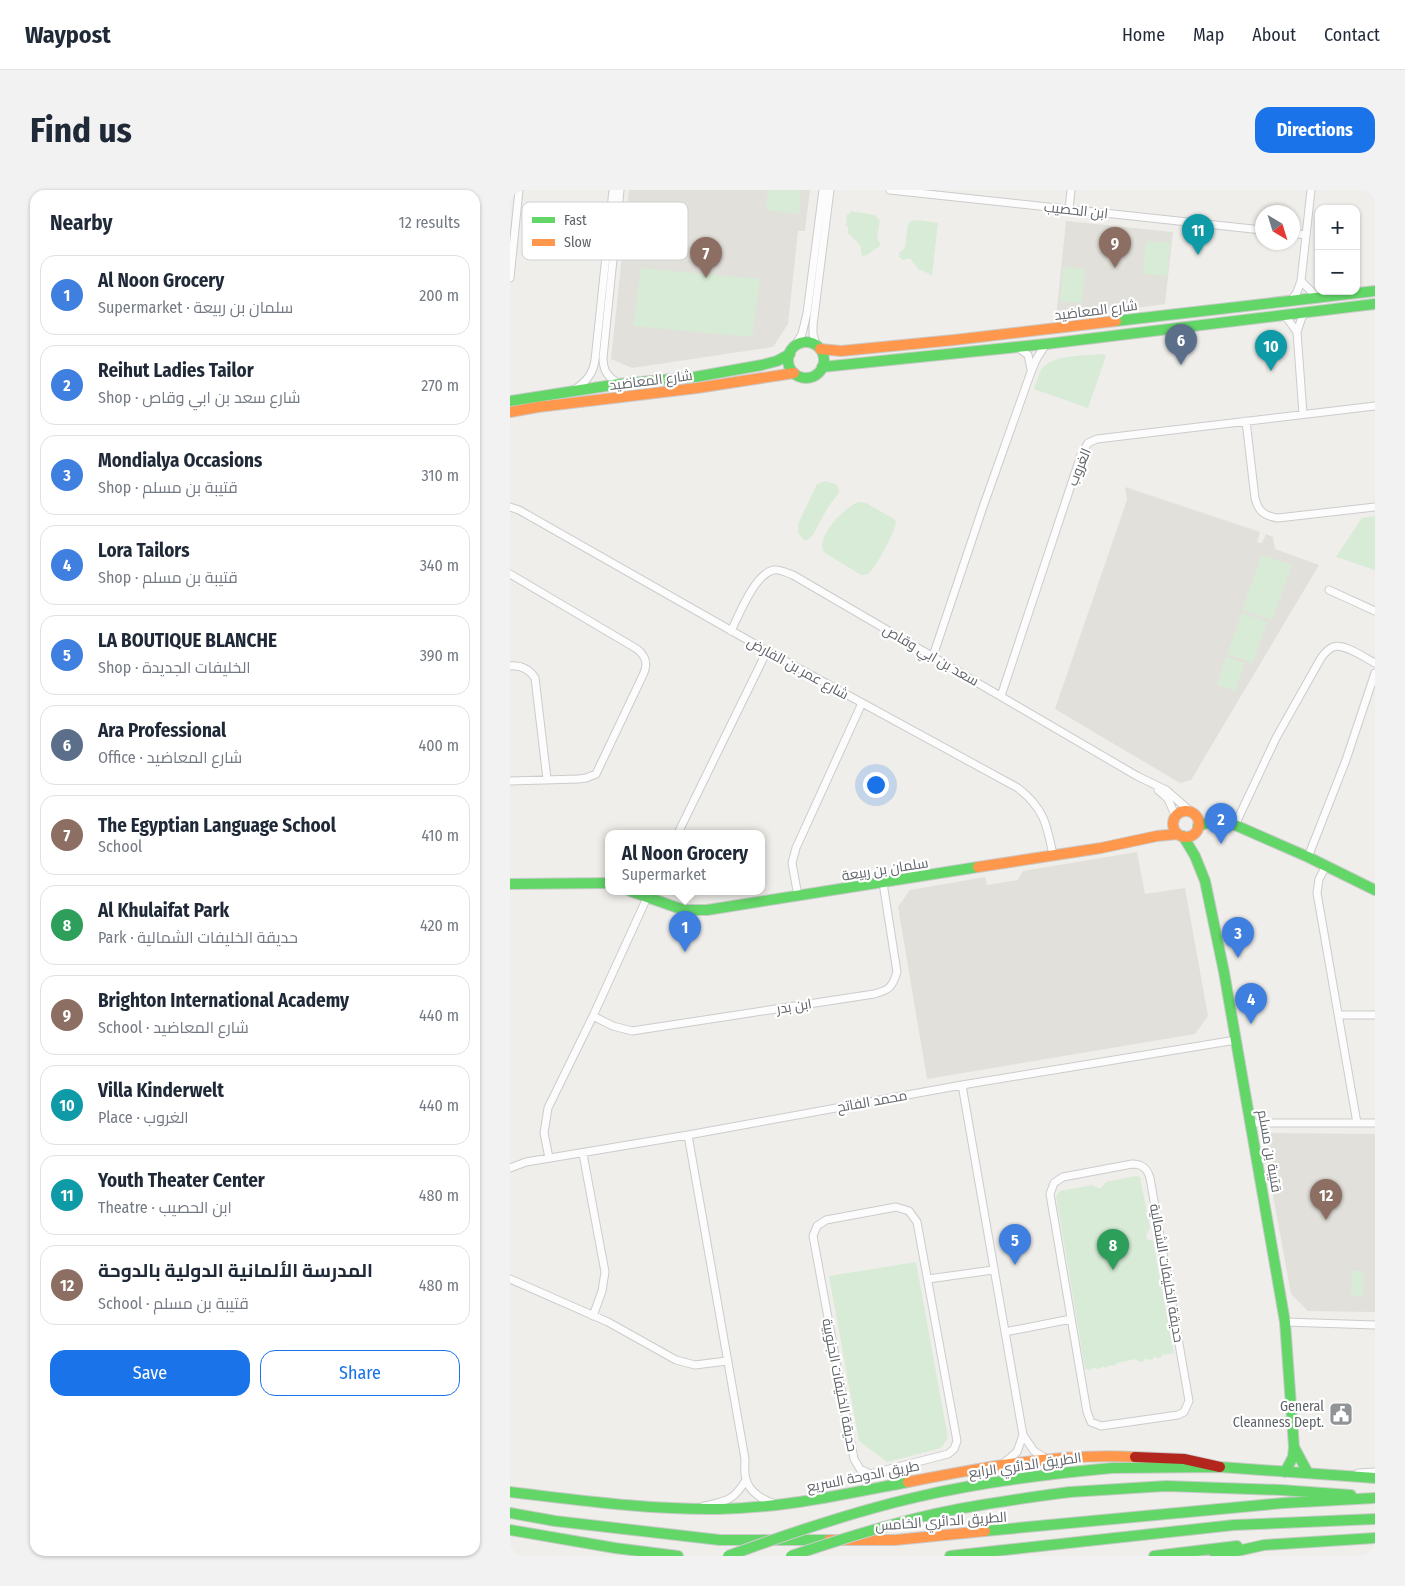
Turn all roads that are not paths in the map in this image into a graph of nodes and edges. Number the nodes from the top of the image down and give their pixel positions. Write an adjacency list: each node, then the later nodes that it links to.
1 (519, 190): 15 (street)
2 (823, 190): 27 (street)
3 (830, 190): 8 (street)
4 (834, 190): 8 (street)
5 (890, 190): 9 (street, ابن الحصيب)
6 (1071, 190): 9 (street)
7 (1311, 190): 12 (street)
8 (829, 198): 25 (street)
9 (1069, 209): 10 (street, ابن الحصيب)
10 (1255, 229)
11 (1300, 234): 12 (street)
12 (1306, 235): 16 (street)
13 (605, 260): 32 (street)
14 (613, 260): 31 (street)
15 (510, 278)
16 (1301, 281): 18 (street); 19 (street)
17 (1375, 291): 18 (main road, شارع المعاضيد)
18 (1318, 298): 19 (main road, شارع المعاضيد)
19 (1291, 301): 25 (main road, شارع المعاضيد)
20 (1375, 304): 21 (main road, شارع المعاضيد)
21 (1307, 312): 22 (main road, شارع المعاضيد); 23 (street)
22 (1281, 315): 23 (street); 24 (main road, شارع المعاضيد)
23 (1297, 332): 36 (street)
24 (1046, 344): 26 (main road, شارع المعاضيد); 29 (street)
25 (818, 347): 27 (main road); 28 (main road)
26 (1017, 347): 28 (main road, شارع المعاضيد); 29 (street)
27 (792, 351): 30 (main road); 31 (main road, شارع المعاضيد)
28 (822, 367): 30 (main road)
29 (1031, 372): 45 (street)
30 (794, 373): 35 (main road, شارع المعاضيد)
31 (619, 384): 32 (main road, شارع المعاضيد)
32 (572, 391): 33 (main road, شارع المعاضيد)
33 (510, 401)
34 (1375, 406): 36 (street, الغروب)
35 (510, 412)
36 (1303, 414): 37 (street, الغروب)
37 (1246, 421): 39 (street); 49 (street, الغروب)
38 (510, 507): 43 (street, شارع عمر بن الفارض)
39 (1375, 507)
40 (510, 574): 51 (street)
41 (1329, 590): 42 (street)
42 (1375, 612)
43 (731, 631): 44 (street, شارع عمر بن الفارض); 45 (street, سعد بن ابي وقاص)
44 (767, 651): 50 (street, شارع عمر بن الفارض); 58 (street)
45 (933, 656): 49 (street, سعد بن ابي وقاص)
46 (1375, 663): 56 (street)
47 (510, 666): 51 (street)
48 (1375, 673): 62 (street)
49 (1001, 696): 53 (street, سعد بن ابي وقاص)
50 (862, 703): 61 (street, شارع عمر بن الفارض); 71 (street)
51 (547, 779): 52 (street)
52 (510, 781)
53 (1153, 784): 54 (street, سعد بن ابي وقاص); 55 (street)
54 (1190, 811): 55 (main road); 56 (main road); 57 (main road)
55 (1174, 818): 59 (main road); 60 (main road, سلمان بن ربيعة)
56 (1233, 825): 57 (main road); 62 (main road)
57 (1197, 828): 59 (main road); 63 (main road, قتيبة بن مسلم)
58 (679, 830)
59 (1181, 835): 60 (main road, سلمان بن ربيعة); 63 (main road, قتيبة بن مسلم)
60 (1146, 838): 61 (main road, سلمان بن ربيعة)
61 (1054, 855): 66 (main road, سلمان بن ربيعة)
62 (1308, 857): 64 (main road)
63 (1198, 863): 75 (main road, قتيبة بن مسلم)
64 (1326, 866): 68 (main road); 72 (street)
65 (605, 883): 67 (main road)
66 (883, 883): 71 (main road, سلمان بن ربيعة); 74 (street, ابن بدر)
67 (510, 884)
68 (1375, 890)
69 (649, 895): 74 (street)
70 (651, 895): 71 (main road, سلمان بن ربيعة)
71 (798, 896)
72 (1339, 1014): 73 (street); 78 (street)
73 (1375, 1015)
74 (593, 1016): 82 (street)
75 (1236, 1040): 76 (street, محمد الفاتح); 77 (main road, قتيبة بن مسلم)
76 (962, 1085): 80 (street, محمد الفاتح); 84 (street)
77 (1251, 1123): 78 (street); 89 (main road, قتيبة بن مسلم)
78 (1357, 1123): 79 (street)
79 (1375, 1123)
80 (688, 1135): 81 (street, محمد الفاتح); 92 (street)
81 (583, 1154): 82 (street, محمد الفاتح); 87 (street)
82 (549, 1158): 83 (street, محمد الفاتح)
83 (510, 1168)
84 (993, 1270): 86 (street); 91 (street)
85 (510, 1279): 87 (street)
86 (928, 1279): 86 (street, حديقة الخليفات الجنوبية)
87 (593, 1316): 92 (street)
88 (1071, 1319): 88 (street, حديقة الخليفات الشمالية); 91 (street)
89 (1285, 1322): 90 (street); 94 (main road, قتيبة بن مسلم)
90 (1375, 1325)
91 (1005, 1332): 93 (street)
92 (727, 1361): 103 (street)
93 (1023, 1435): 95 (street); 96 (street)
94 (1294, 1447): 98 (main road, قتيبة بن مسلم); 100 (main road, قتيبة بن مسلم)
95 (1045, 1458): 96 (main road, طريق الدوحة السريع); 97 (main road, طريق الدوحة السريع)
96 (1002, 1464): 106 (main road, طريق الدوحة السريع)
97 (1220, 1467): 98 (main road, الطريق الدائري الرابع); 115 (main road, الطريق الدائري الرابع, bridge)
98 (1285, 1472): 100 (main road, الطريق الدائري الرابع)
99 (1375, 1472): 101 (street, الطريق الدائري الرابع)
100 (1308, 1473): 101 (main road, الطريق الدائري الرابع)
101 (1335, 1475): 102 (main road, الطريق الدائري الرابع)
102 (1375, 1478)
103 (746, 1480): 106 (street); 107 (street)
104 (510, 1492): 107 (main road, طريق الدوحة السريع)
105 (1375, 1497): 108 (main road, الطريق الدائري الخامس); 116 (main road, bridge)
106 (782, 1505): 107 (main road, طريق الدوحة السريع)
107 (685, 1509)
108 (510, 1513)
109 (1375, 1519): 113 (main road)
110 (510, 1530): 114 (main road)
111 (1375, 1538): 112 (main road)
112 (1264, 1545): 119 (main road); 120 (main road)
113 (1047, 1546): 117 (main road); 118 (main road)
114 (678, 1556)
115 (728, 1556)
116 (791, 1556)
117 (950, 1556)
118 (1007, 1556)
119 (1154, 1556)
120 (1215, 1556)

